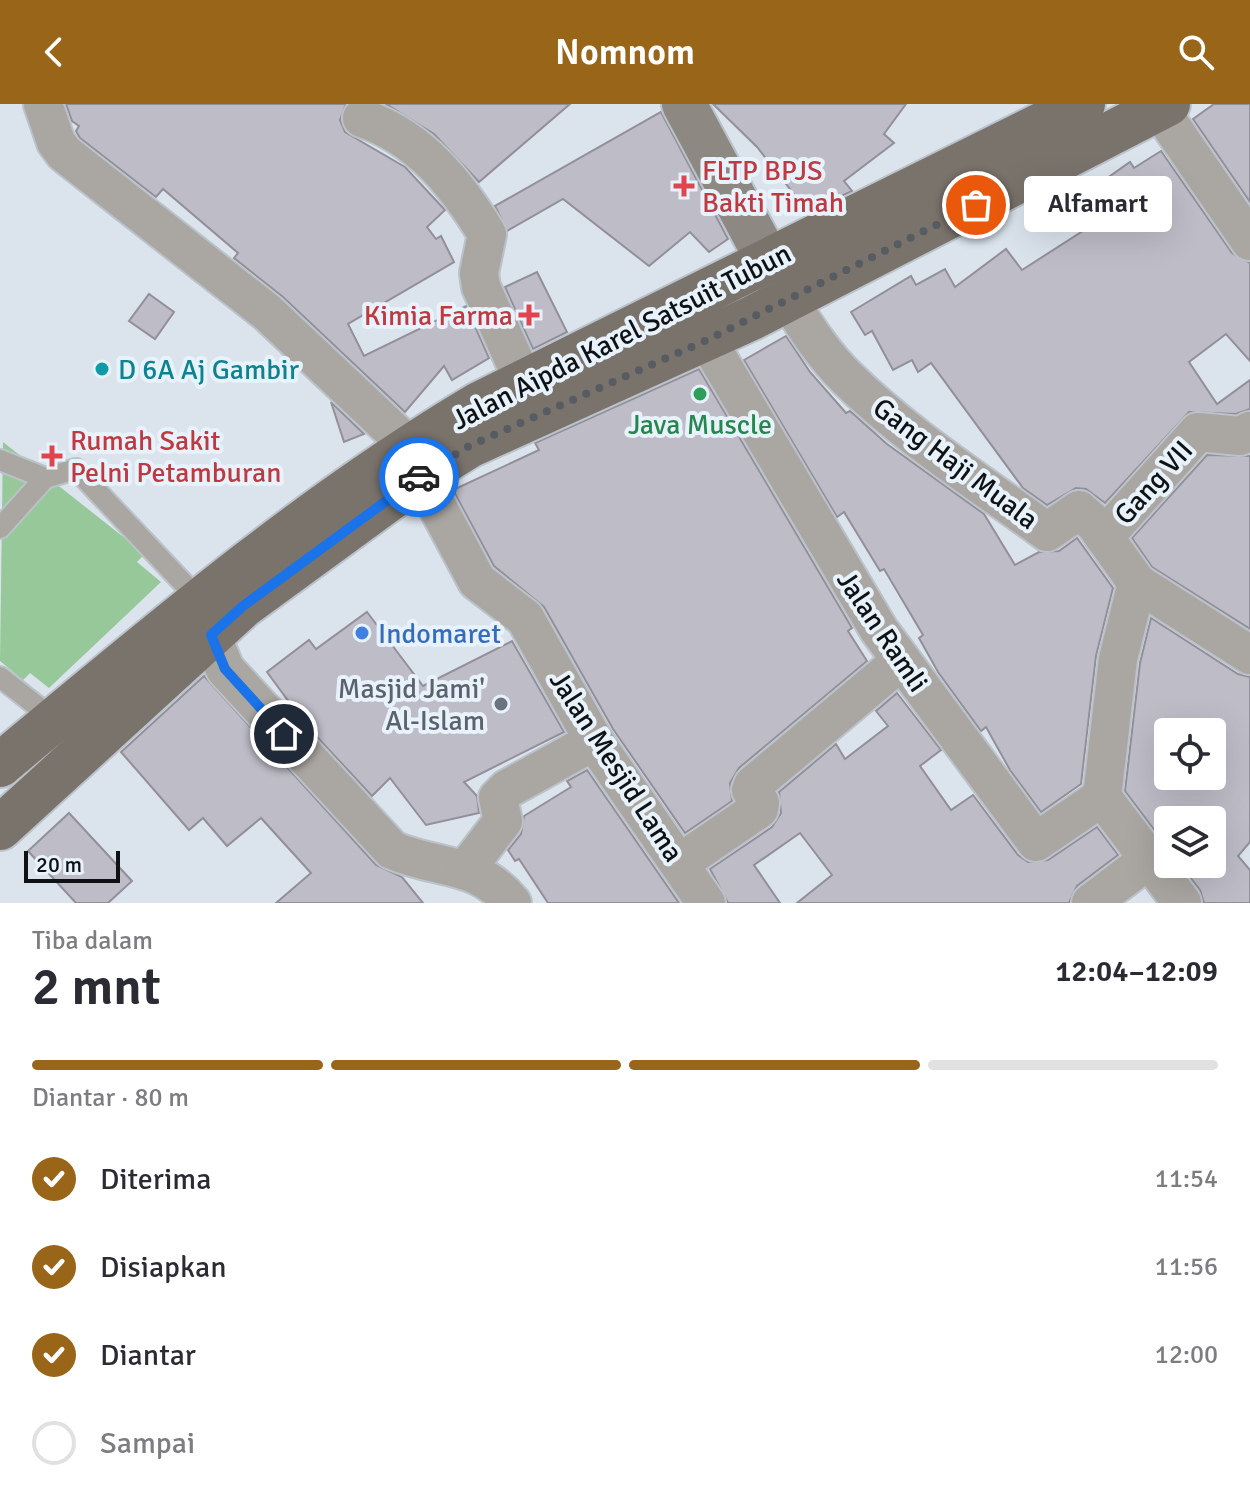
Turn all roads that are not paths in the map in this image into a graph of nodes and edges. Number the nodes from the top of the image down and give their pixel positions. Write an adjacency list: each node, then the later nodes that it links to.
1 (43, 104): 12 (street, Jalan Mesjid Lama)
2 (684, 104): 7 (street)
3 (1083, 104): 7 (main road, Jalan Aipda Karel Satsuit Tubun)
4 (1164, 107): 6 (street); 7 (main road, Jalan Aipda Karel Satsuit Tubun)
5 (362, 118): 9 (street)
6 (1250, 241)
7 (779, 280): 8 (main road, Jalan Aipda Karel Satsuit Tubun); 9 (main road, Jalan Aipda Karel Satsuit Tubun); 15 (street, Gang Haji Muala)
8 (707, 340): 12 (main road, Jalan Aipda Karel Satsuit Tubun); 19 (street, Jalan Ramli)
9 (525, 384): 12 (main road, Jalan Aipda Karel Satsuit Tubun)
10 (1250, 431): 15 (street, Gang VII)
11 (0, 460): 13 (lane)
12 (415, 461): 17 (main road, Jalan Aipda Karel Satsuit Tubun); 23 (street, Jalan Mesjid Lama)
13 (45, 478): 14 (lane); 17 (lane)
14 (0, 528)
15 (1104, 537): 16 (street, Gang Haji Muala)
16 (1137, 583): 18 (street, Gang Haji Muala); 25 (street)
17 (201, 621): 22 (main road, Jalan Aipda Karel Satsuit Tubun); 29 (street)
18 (1250, 655)
19 (901, 661): 25 (street, Jalan Ramli); 28 (street)
20 (0, 668): 22 (lane)
21 (0, 677): 22 (lane)
22 (55, 721): 24 (main road, Jalan Aipda Karel Satsuit Tubun); 26 (main road, Jalan Aipda Karel Satsuit Tubun)
23 (594, 741): 28 (street, Jalan Mesjid Lama); 29 (street)
24 (0, 765)
25 (1102, 797): 27 (street)
26 (0, 828)
27 (1148, 860): 32 (street); 33 (street)
28 (680, 863): 31 (street, Jalan Mesjid Lama)
29 (466, 869): 30 (street)
30 (512, 903)
31 (706, 903)
32 (1091, 903)
33 (1182, 903)

